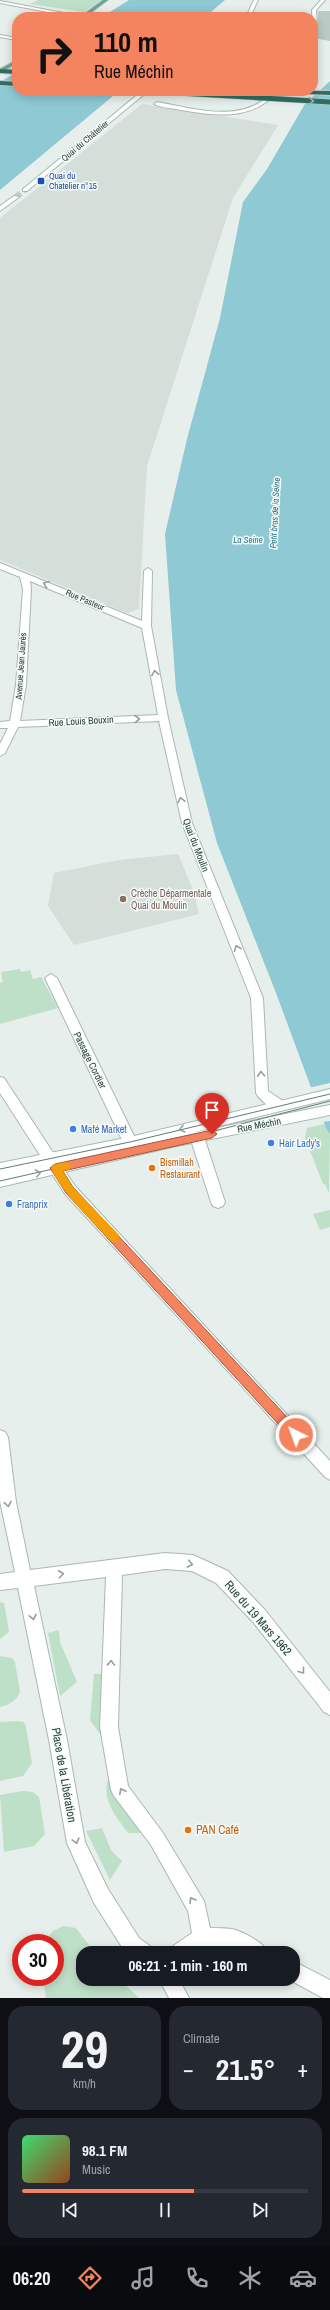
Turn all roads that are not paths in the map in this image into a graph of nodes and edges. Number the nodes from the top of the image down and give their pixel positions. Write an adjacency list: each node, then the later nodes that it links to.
1 (106, 0): 6 (main road)
2 (256, 0): 7 (street)
3 (323, 0): 8 (street)
4 (0, 2): 5 (street, bridge)
5 (58, 12)
6 (89, 12)
7 (250, 12)
8 (314, 12)
9 (0, 36): 10 (street)
10 (12, 38)
11 (12, 64): 12 (main road)
12 (0, 71): 13 (highway)
13 (12, 72)
14 (0, 83): 15 (highway)
15 (12, 84)
16 (318, 89): 17 (highway)
17 (330, 90)
18 (318, 92): 19 (highway)
19 (330, 93)
20 (139, 96): 25 (street, Quai du Châtelier)
21 (229, 96): 23 (highway, one-way to 23, bridge)
22 (270, 96): 24 (street)
23 (330, 102)
24 (157, 104)
25 (24, 190)
26 (16, 196): 27 (street)
27 (0, 209)
28 (0, 566): 30 (street, Rue Pasteur)
29 (148, 571): 31 (street, Quai du Moulin)
30 (24, 575): 31 (street, Rue Pasteur, one-way to 30); 33 (street, Avenue Jean Jaurès)
31 (146, 626): 32 (street, Quai du Moulin, one-way to 31)
32 (163, 718): 33 (street, Rue Louis Bouxin, one-way to 32); 39 (street, Quai du Moulin, one-way to 32)
33 (15, 724): 34 (street, Rue Louis Bouxin); 35 (street, Avenue Jean Jaurès)
34 (0, 725)
35 (0, 753)
36 (50, 978): 42 (street, Passage Cordier)
37 (0, 1082): 43 (street)
38 (330, 1094): 39 (street, Rue Méchin)
39 (278, 1105): 42 (street, Rue Méchin, one-way to 42)
40 (330, 1110): 41 (street, Rue Méchin)
41 (197, 1137): 43 (street, Rue Méchin); 46 (street)
42 (130, 1142): 43 (street, Rue Méchin)
43 (52, 1164): 44 (street, Rue Méchin); 45 (street, Rue Méchin, one-way to 43); 48 (street)
44 (0, 1169)
45 (0, 1182)
46 (218, 1202)
47 (0, 1437): 50 (street, Place de la Libération, one-way to 50)
48 (330, 1472)
49 (114, 1567): 50 (street, Rue du 19 Mars 1962, one-way to 49); 52 (street, Rue du 19 Mars 1962, one-way to 52); 53 (street, one-way to 49)
50 (23, 1580): 51 (street, Rue du 19 Mars 1962); 54 (street, Place de la Libération, one-way to 54)
51 (0, 1582)
52 (330, 1706)
53 (202, 1937): 55 (street); 56 (street)
54 (133, 1946)
55 (190, 1946)
56 (246, 1946)
57 (300, 1975): 59 (street)
58 (173, 1986): 60 (street)
59 (330, 1991)
60 (179, 1998)

